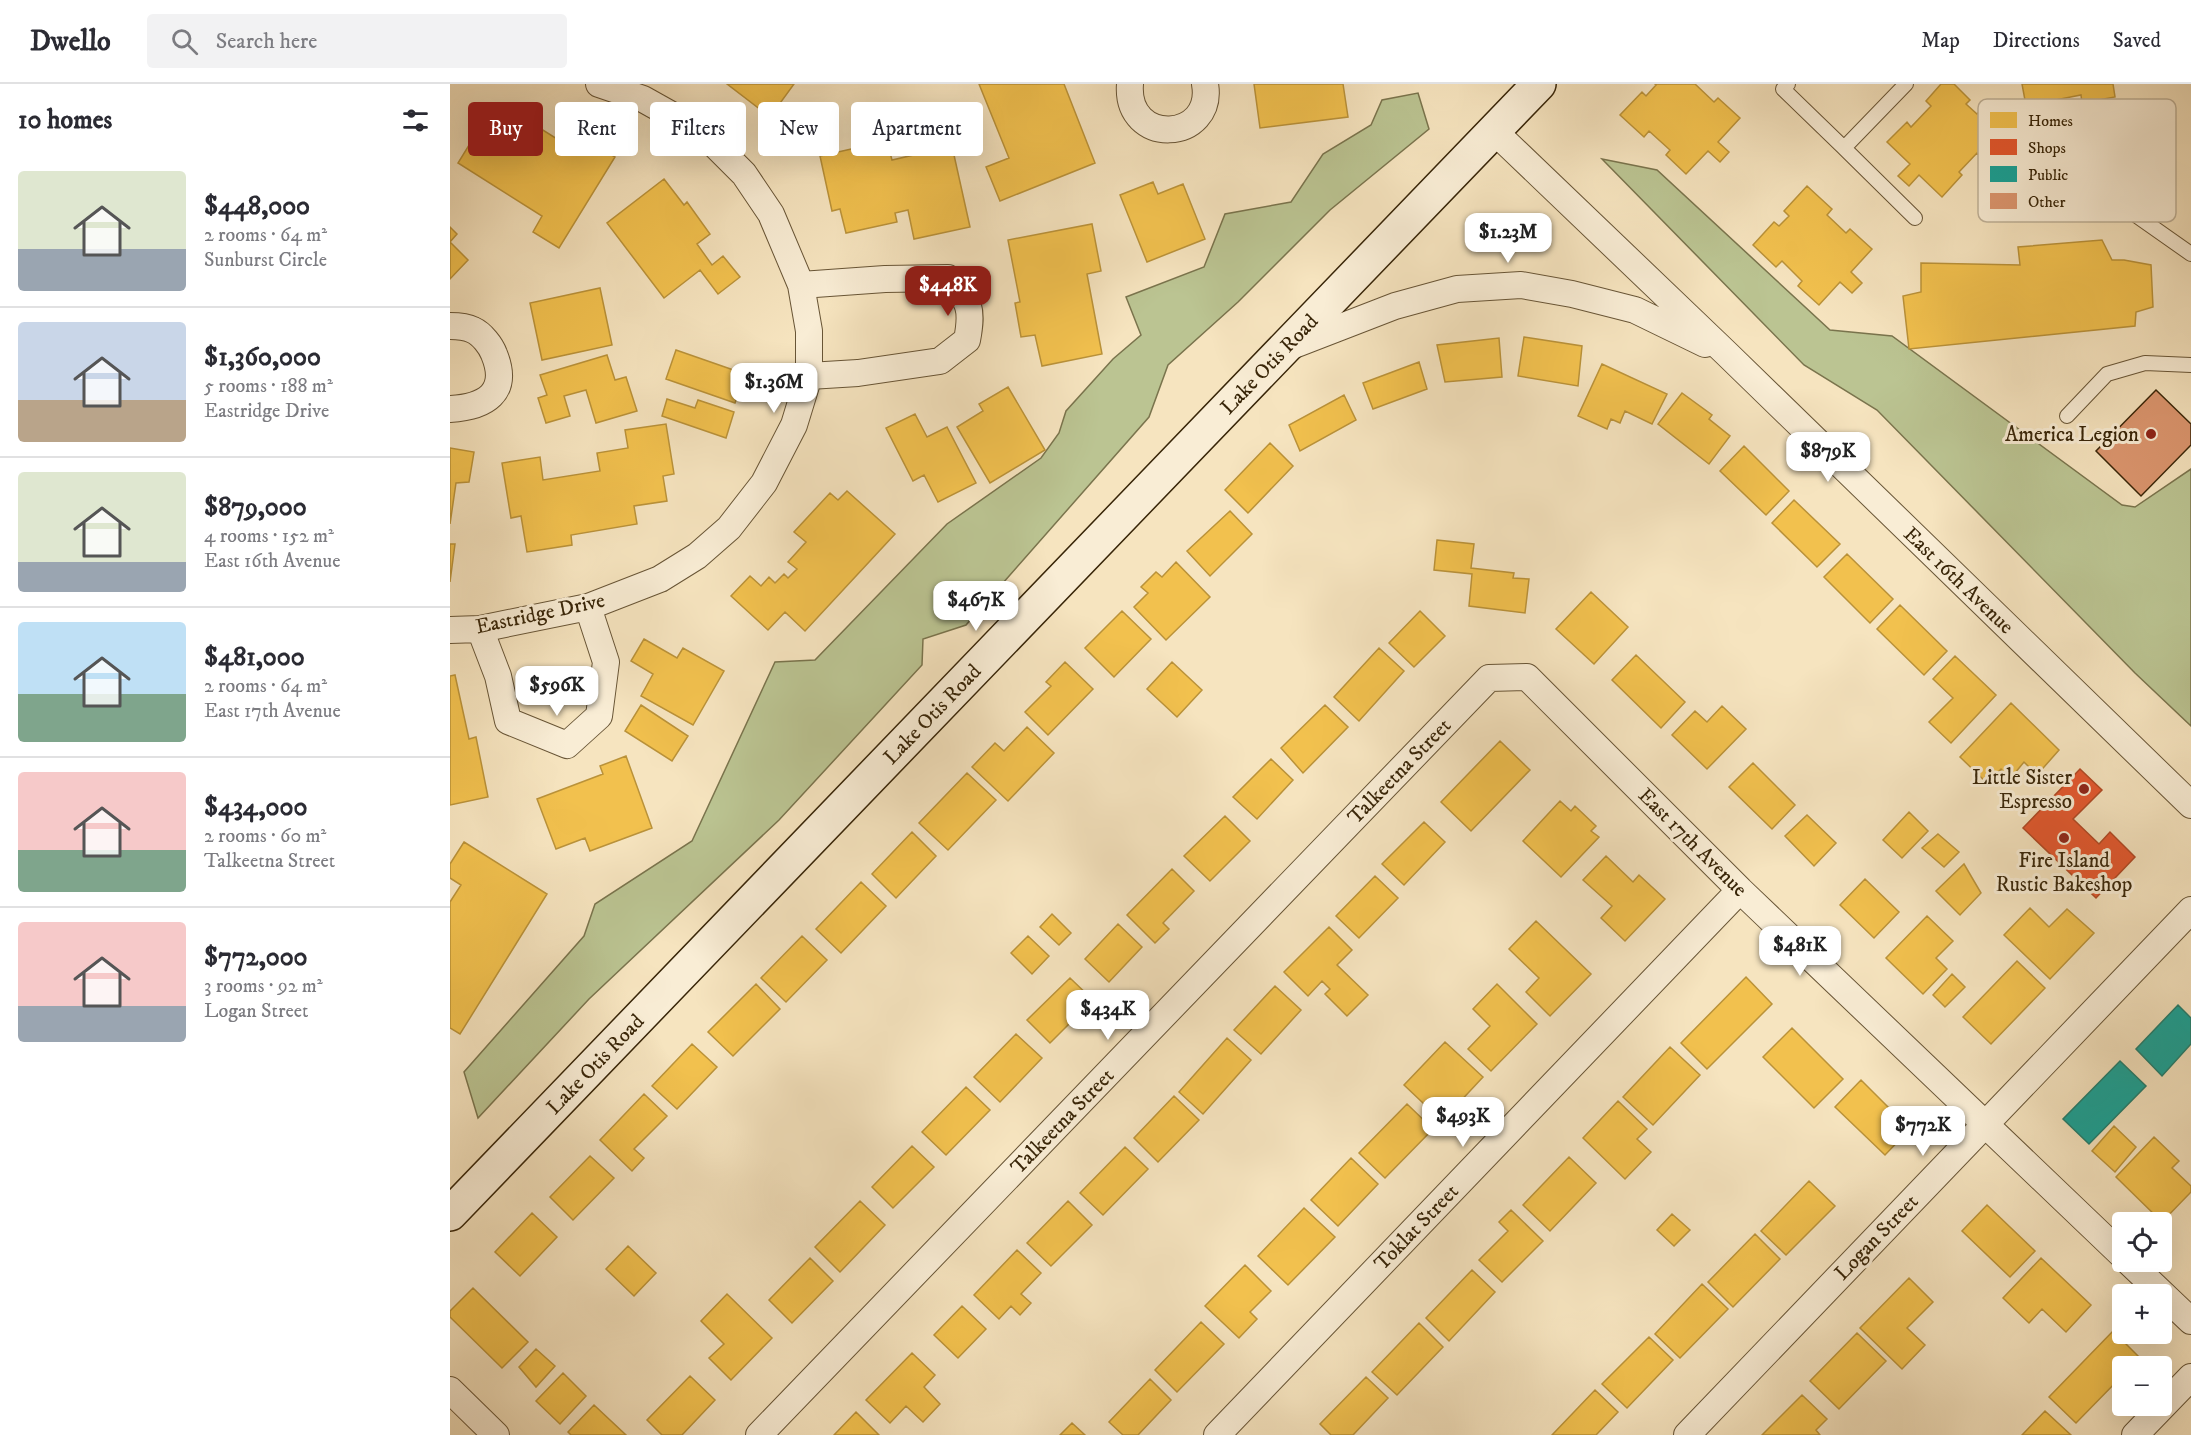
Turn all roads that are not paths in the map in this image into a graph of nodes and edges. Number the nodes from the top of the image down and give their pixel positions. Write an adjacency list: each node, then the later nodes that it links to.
1 (599, 84): 7 (street, Eastridge Drive)
2 (1130, 84): 3 (street)
3 (1205, 84)
4 (1539, 84): 8 (main road, Lake Otis Road)
5 (1906, 84): 9 (lane)
6 (1783, 86): 9 (lane)
7 (646, 92): 13 (street, Eastridge Drive)
8 (1494, 131): 15 (main road, Lake Otis Road); 16 (street, East 16th Avenue)
9 (1844, 148): 10 (lane)
10 (1915, 218)
11 (2146, 222): 12 (lane)
12 (2191, 254)
13 (801, 285): 18 (street, Eastridge Drive); 18 (street)
14 (450, 326): 19 (street)
15 (1284, 349): 16 (street, East 16th Avenue); 29 (main road, Lake Otis Road)
16 (1727, 354): 25 (street, East 16th Avenue)
17 (2191, 364): 20 (lane)
18 (809, 375): 21 (street, Eastridge Drive)
19 (450, 410)
20 (2067, 416)
21 (588, 607): 22 (street, Eastridge Drive); 22 (street)
22 (480, 629): 23 (street, Eastridge Drive)
23 (450, 630)
24 (1489, 678): 26 (street, East 17th Avenue); 36 (street, Talkeetna Street)
25 (2191, 805)
26 (1740, 890): 28 (street, East 17th Avenue); 37 (street, Toklat Street)
27 (2191, 910): 28 (street, Logan Street)
28 (1985, 1124): 30 (street, East 17th Avenue); 38 (street, Logan Street)
29 (450, 1214)
30 (2112, 1245)
31 (2140, 1272): 32 (street)
32 (2191, 1321)
33 (2191, 1377): 39 (street)
34 (450, 1390): 35 (street)
35 (496, 1435)
36 (759, 1435)
37 (1217, 1435)
38 (1687, 1435)
39 (2135, 1435)

